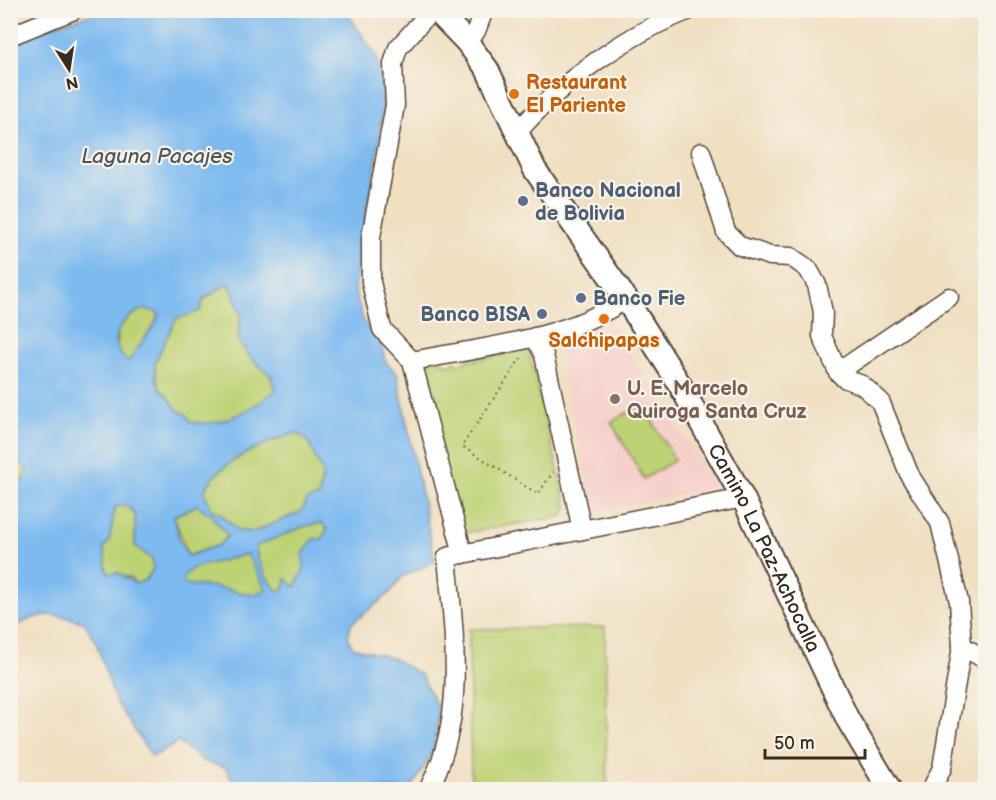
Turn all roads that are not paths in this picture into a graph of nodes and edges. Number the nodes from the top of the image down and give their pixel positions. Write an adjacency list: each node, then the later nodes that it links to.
1 (74, 10): 5 (street)
2 (434, 10): 6 (main road, Camino La Paz-Achocalla); 12 (street)
3 (484, 10): 6 (street)
4 (690, 10): 7 (street)
5 (10, 36)
6 (466, 41): 7 (main road, Camino La Paz-Achocalla)
7 (516, 134): 10 (main road, Camino La Paz-Achocalla)
8 (701, 152): 13 (street)
9 (949, 297): 13 (street)
10 (626, 299): 11 (street); 14 (main road, Camino La Paz-Achocalla)
11 (535, 337): 12 (street); 15 (street)
12 (412, 361): 16 (street)
13 (838, 372): 17 (street)
14 (744, 498): 15 (street); 20 (main road, Camino La Paz-Achocalla)
15 (582, 531): 16 (street)
16 (463, 554): 19 (street)
17 (962, 646): 18 (street); 21 (street)
18 (986, 660)
19 (428, 789)
20 (890, 789)
21 (930, 789)

